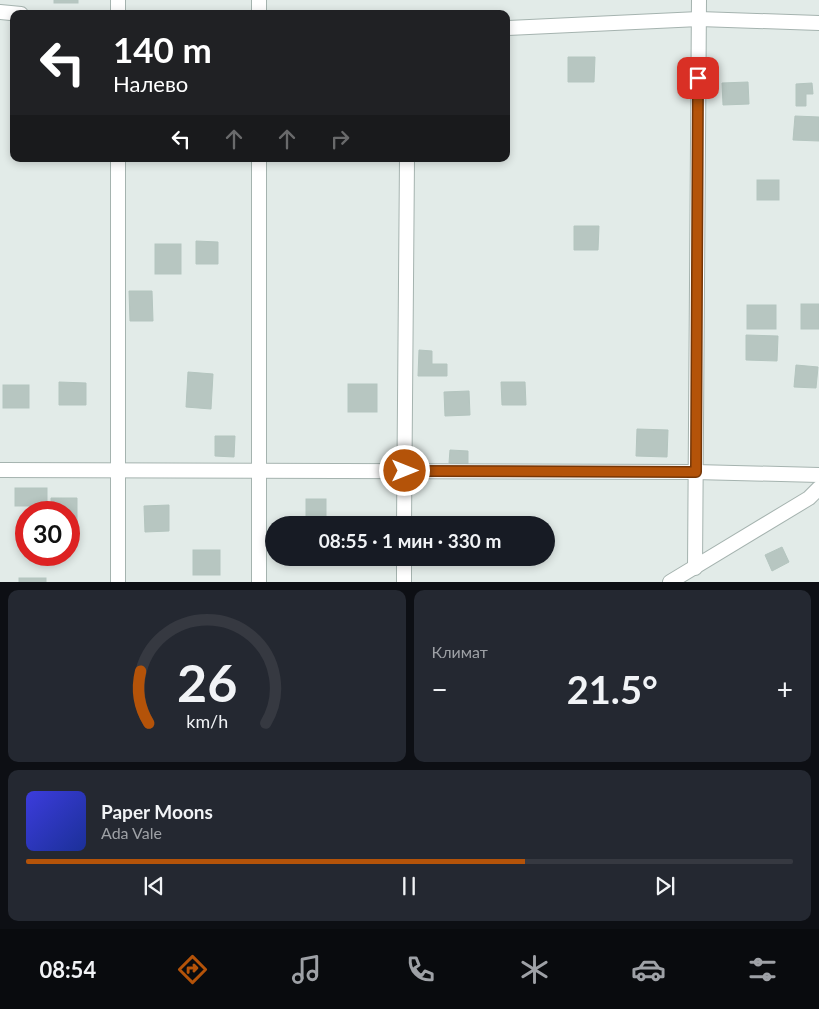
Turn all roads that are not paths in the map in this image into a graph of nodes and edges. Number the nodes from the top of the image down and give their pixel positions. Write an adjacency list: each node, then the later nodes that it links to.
1 (699, 0): 2 (street)
2 (699, 19): 3 (street); 4 (street); 12 (street)
3 (819, 24)
4 (510, 28)
5 (118, 162): 9 (street)
6 (259, 162): 10 (street)
7 (407, 162): 11 (street)
8 (0, 470): 9 (street)
9 (118, 471): 10 (street); 18 (street)
10 (259, 471): 11 (street); 19 (street)
11 (405, 471): 12 (street); 15 (street)
12 (696, 472): 13 (street); 17 (street)
13 (819, 475)
14 (819, 488): 17 (street)
15 (404, 516)
16 (404, 566): 20 (street)
17 (695, 568): 21 (street)
18 (118, 582)
19 (259, 582)
20 (404, 582)
21 (670, 582)

